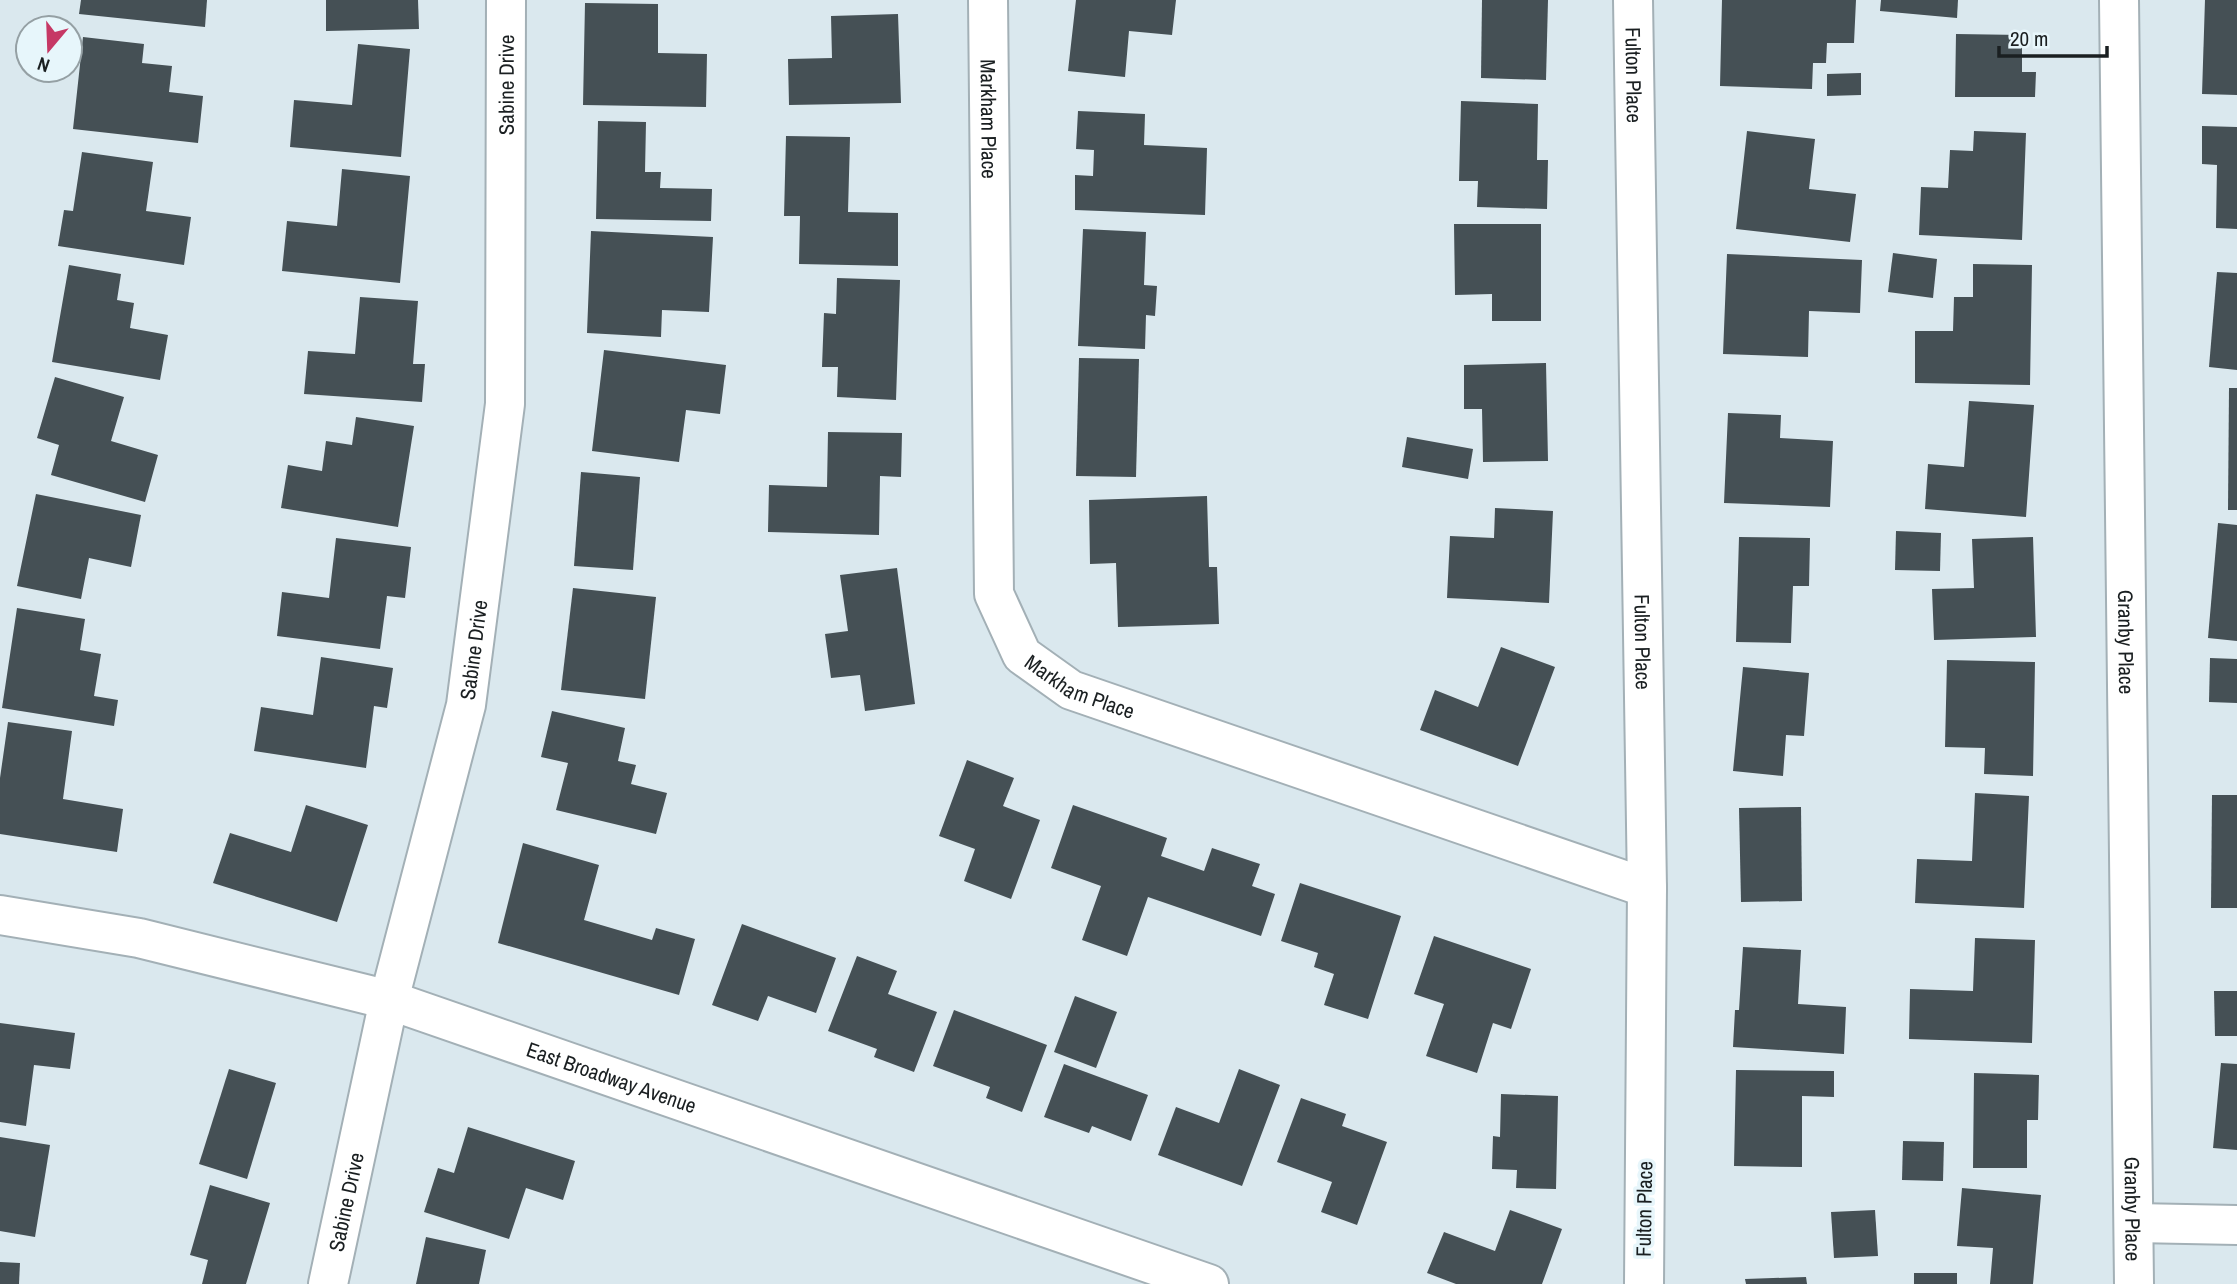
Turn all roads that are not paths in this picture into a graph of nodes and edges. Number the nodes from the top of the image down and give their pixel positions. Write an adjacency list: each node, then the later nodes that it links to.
1 (506, 0): 7 (street, Sabine Drive)
2 (988, 0): 5 (street, Markham Place)
3 (1633, 0): 5 (street, Fulton Place)
4 (2119, 0): 8 (street, Granby Place)
5 (1647, 888): 12 (street, Fulton Place)
6 (0, 915): 7 (street, East Broadway Avenue)
7 (389, 1000): 10 (street, Sabine Drive); 11 (street, East Broadway Avenue)
8 (2135, 1223): 9 (street); 13 (street, Granby Place)
9 (2237, 1224)
10 (328, 1284)
11 (1209, 1284)
12 (1644, 1284)
13 (2134, 1284)

